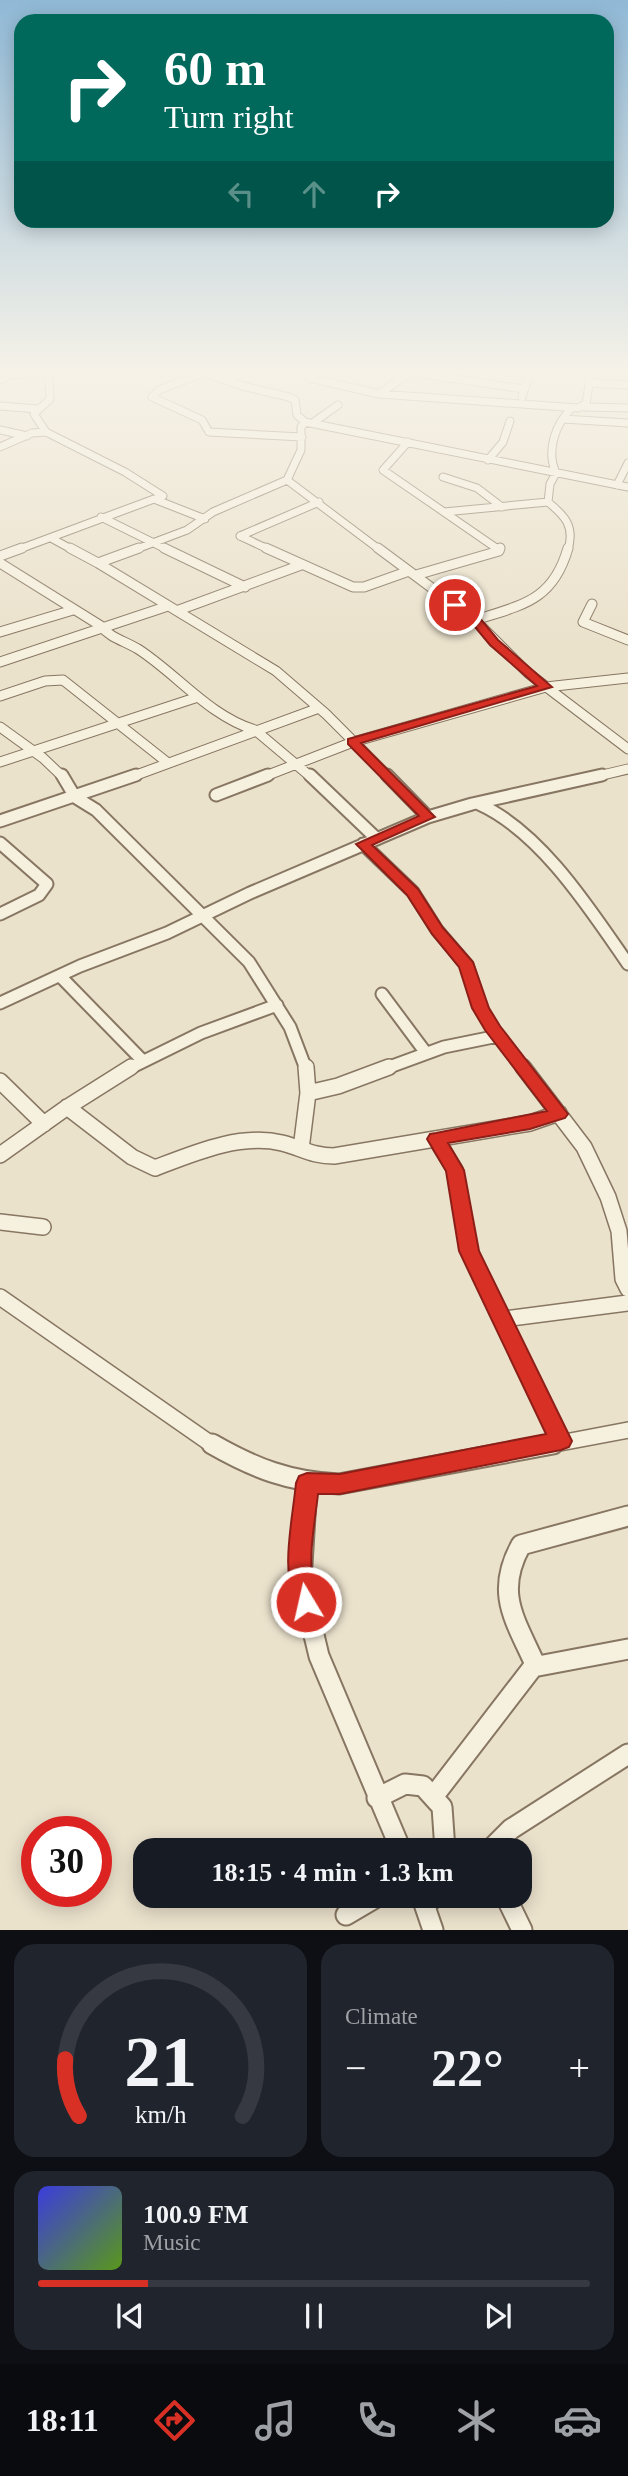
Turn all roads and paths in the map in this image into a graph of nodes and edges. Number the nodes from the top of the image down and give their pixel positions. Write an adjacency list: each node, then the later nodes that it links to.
1 (105, 462): 12 (street)
2 (297, 462): 9 (street)
3 (390, 462): 16 (street)
4 (499, 462): 7 (street)
5 (552, 462): 7 (street)
6 (628, 463): 10 (street)
7 (556, 473): 10 (street); 14 (street)
8 (443, 477): 15 (street)
9 (287, 480): 13 (street); 18 (street)
10 (617, 485): 11 (street)
11 (628, 486)
12 (154, 499): 17 (street); 18 (street)
13 (319, 502): 24 (street); 25 (street)
14 (548, 502): 15 (street); 31 (street)
15 (502, 507): 16 (street)
16 (444, 512): 25 (street)
17 (101, 517): 19 (street); 20 (street)
18 (205, 519): 20 (street)
19 (51, 538): 21 (street); 23 (street)
20 (154, 542): 23 (street); 26 (street)
21 (0, 556)
22 (0, 563): 29 (street)
23 (98, 563): 28 (street)
24 (301, 565): 25 (street); 26 (street)
25 (412, 573): 31 (street)
26 (245, 587): 30 (street)
27 (592, 604): 34 (street)
28 (168, 606): 30 (street); 32 (street)
29 (73, 610): 32 (street); 33 (street)
30 (179, 610): 40 (street)
31 (475, 620): 37 (street)
32 (101, 626): 35 (street); 39 (street)
33 (0, 632)
34 (628, 640)
35 (0, 662)
36 (628, 678): 37 (street)
37 (546, 687): 44 (street); 45 (street)
38 (0, 696): 41 (street)
39 (198, 697): 41 (street); 43 (street)
40 (319, 708): 43 (street); 44 (street)
41 (119, 723): 46 (street); 48 (street)
42 (0, 727): 46 (street)
43 (255, 730): 48 (street); 49 (street)
44 (352, 742): 49 (street); 54 (street)
45 (628, 749)
46 (34, 751): 47 (street); 52 (street)
47 (0, 762)
48 (168, 763): 52 (street)
49 (297, 763): 51 (street); 56 (street)
50 (628, 769): 53 (street)
51 (216, 795)
52 (75, 797): 55 (street); 60 (street)
53 (472, 804): 54 (street); 61 (street)
54 (428, 817): 56 (street)
55 (0, 821)
56 (377, 839): 58 (street)
57 (0, 843): 59 (street)
58 (363, 844): 60 (street); 66 (street)
59 (0, 914)
60 (205, 917): 62 (street); 65 (street)
61 (628, 964)
62 (61, 977): 64 (street); 68 (street)
63 (382, 994): 67 (street)
64 (0, 1003)
65 (277, 1005): 68 (street); 70 (street)
66 (498, 1036): 67 (street); 72 (street)
67 (426, 1053): 70 (street)
68 (142, 1060): 71 (street)
69 (0, 1081): 73 (street)
70 (308, 1093): 75 (street)
71 (67, 1107): 73 (street); 75 (street)
72 (559, 1114): 74 (street); 79 (street)
73 (44, 1124): 76 (street)
74 (436, 1139): 75 (street); 82 (street)
75 (301, 1149)
76 (0, 1155)
77 (0, 1222): 78 (street)
78 (43, 1227)
79 (628, 1289)
80 (0, 1297): 85 (street)
81 (628, 1303): 82 (street)
82 (504, 1319): 84 (street)
83 (628, 1430): 84 (street)
84 (561, 1441): 85 (street)
85 (307, 1483): 91 (street)
86 (628, 1516): 88 (street)
87 (628, 1649): 88 (street)
88 (533, 1667): 90 (street)
89 (628, 1754): 94 (street)
90 (433, 1797): 91 (street); 93 (street)
91 (377, 1798): 92 (street)
92 (395, 1838)
93 (444, 1838)
94 (502, 1838)
95 (358, 1908): 98 (street)
96 (429, 1908): 99 (street)
97 (511, 1908): 100 (street)
98 (346, 1915)
99 (433, 1930)
100 (522, 1930)

